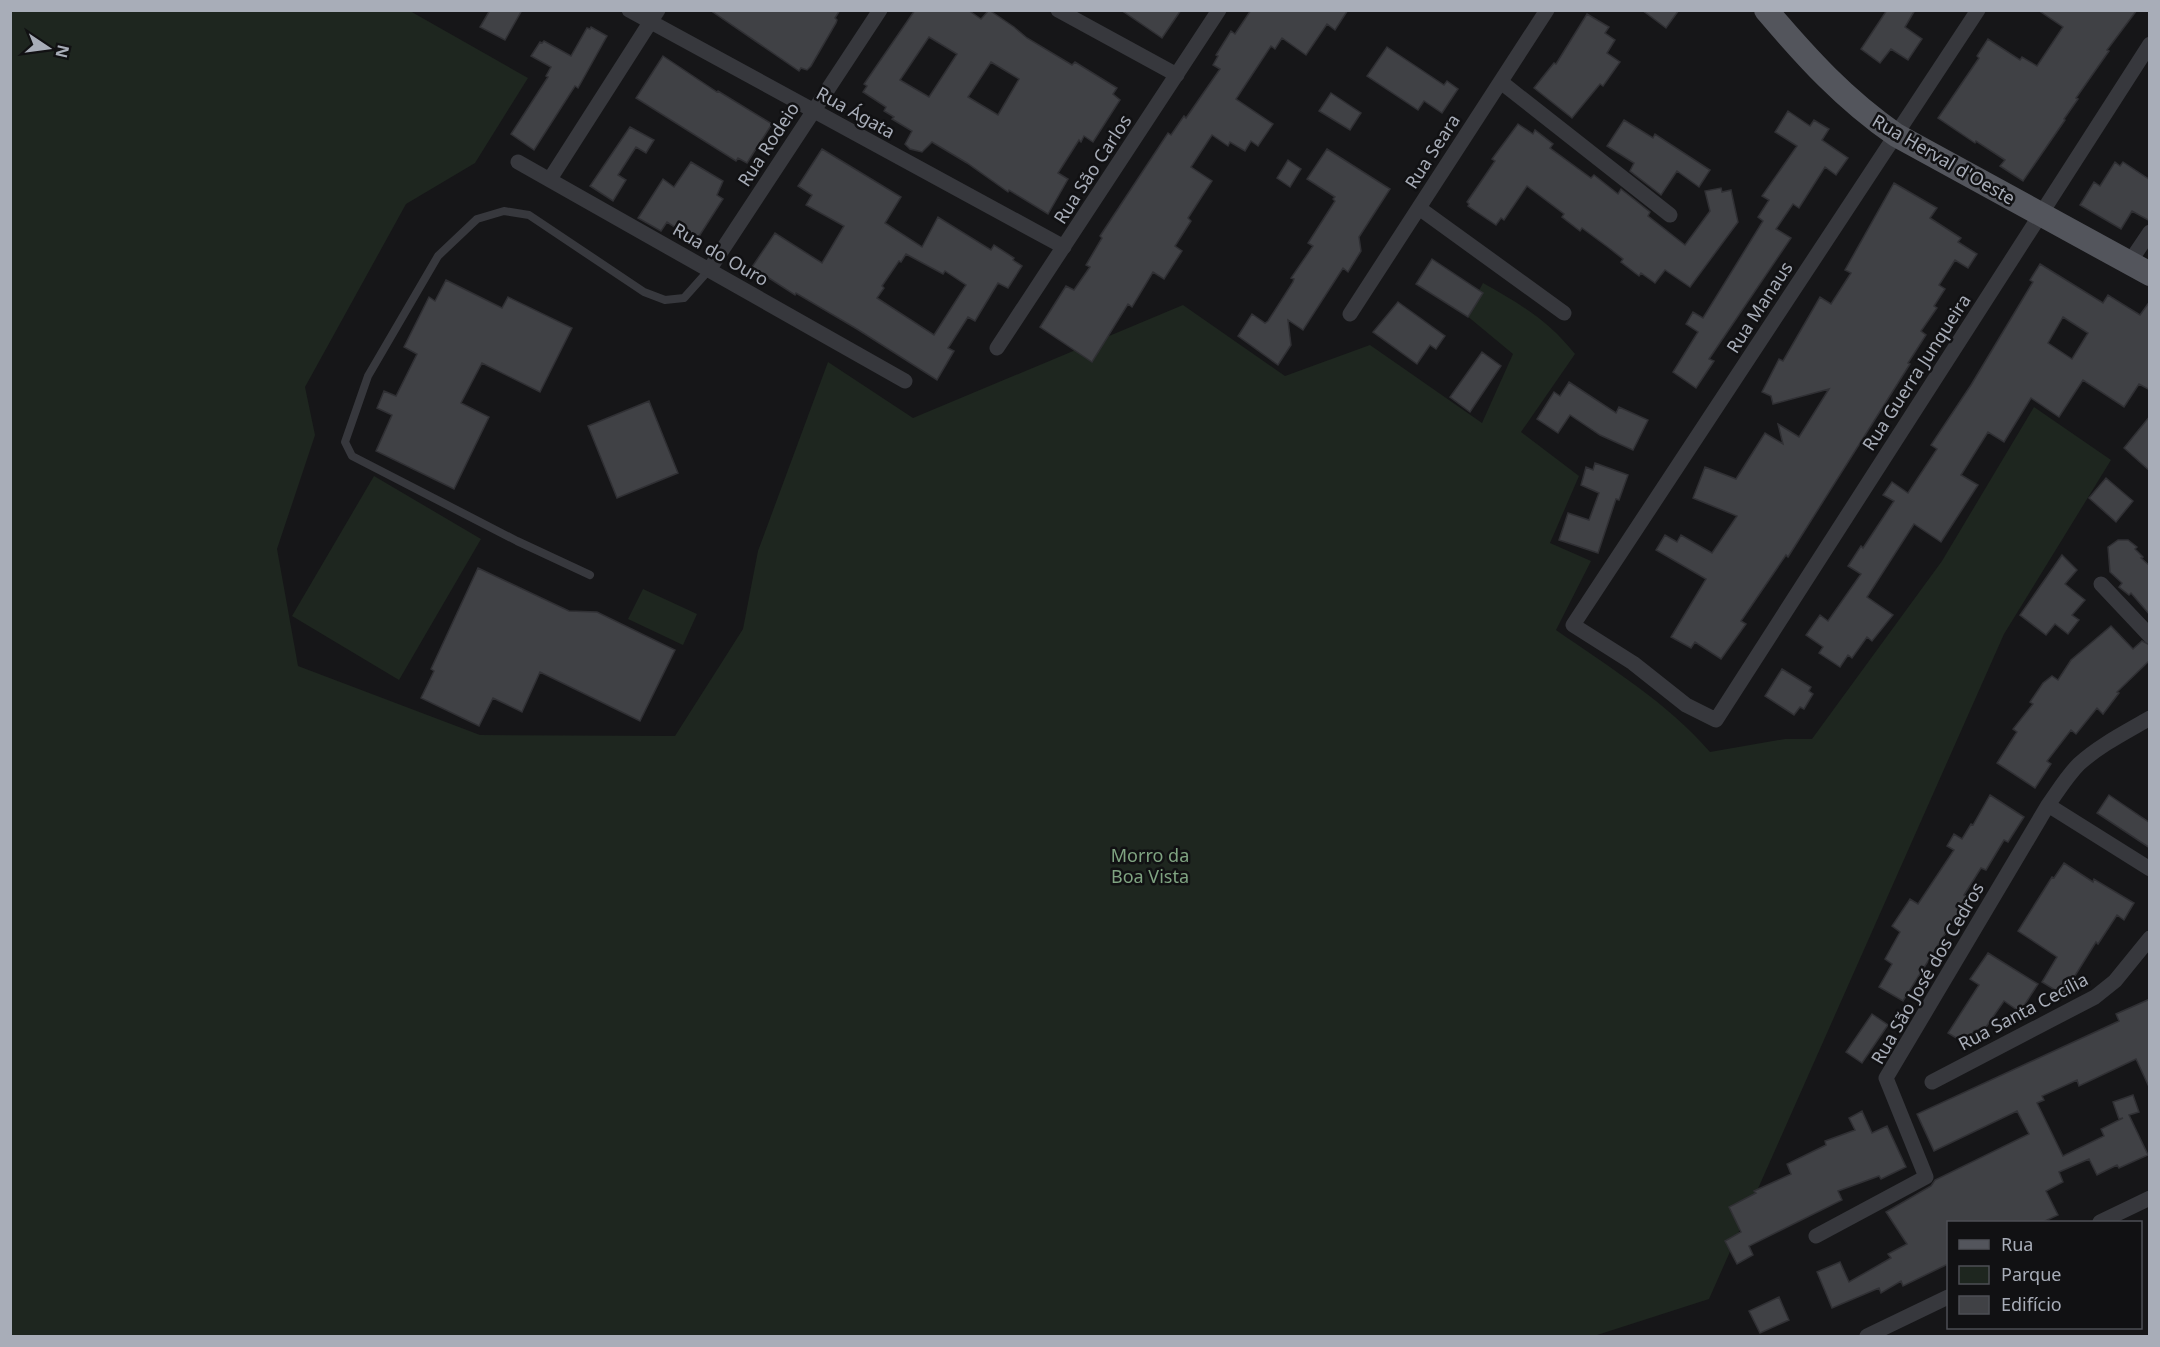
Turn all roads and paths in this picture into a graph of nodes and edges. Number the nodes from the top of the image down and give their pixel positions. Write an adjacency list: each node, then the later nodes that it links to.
1 (629, 10): 8 (street, Rua Ágata)
2 (880, 10): 12 (street, Rua Rodeio)
3 (1058, 10): 10 (street)
4 (1219, 10): 10 (street, Rua São Carlos)
5 (1547, 10): 11 (street, Rua Seara)
6 (1766, 10): 13 (main road, Rua Herval d'Oeste)
7 (1978, 10): 13 (street, Rua Manaus)
8 (654, 16): 12 (street, Rua Ágata); 15 (street)
9 (2150, 44): 17 (street, Rua Guerra Junqueira)
10 (1177, 75): 20 (street, Rua São Carlos)
11 (1501, 82): 16 (street, Rua Seara); 18 (street)
12 (814, 111): 20 (street, Rua Ágata); 22 (street, Rua Rodeio)
13 (1896, 135): 17 (main road, Rua Herval d'Oeste); 31 (street, Rua Manaus)
14 (518, 162): 15 (street, Rua do Ouro)
15 (550, 179): 22 (street, Rua do Ouro)
16 (1419, 208): 23 (street); 24 (street, Rua Seara)
17 (2040, 214): 21 (main road, Rua Herval d'Oeste); 31 (street, Rua Guerra Junqueira)
18 (1670, 215)
19 (2150, 232): 21 (street)
20 (1064, 247): 25 (street, Rua São Carlos)
21 (2139, 268)
22 (709, 270): 26 (street, Rua do Ouro); 27 (lane)
23 (1564, 313)
24 (1350, 314)
25 (997, 348)
26 (905, 381)
27 (590, 575)
28 (2101, 584): 29 (street)
29 (2150, 636)
30 (2150, 718): 32 (street, Rua São José dos Cedros)
31 (1716, 720)
32 (2048, 805): 33 (street); 38 (street, Rua São José dos Cedros)
33 (2150, 869)
34 (2150, 938): 35 (street, Rua Santa Cecília)
35 (1932, 1082)
36 (2150, 1198): 37 (street)
37 (2102, 1221)
38 (1816, 1236)
39 (1947, 1297): 40 (street)
40 (1867, 1336)

